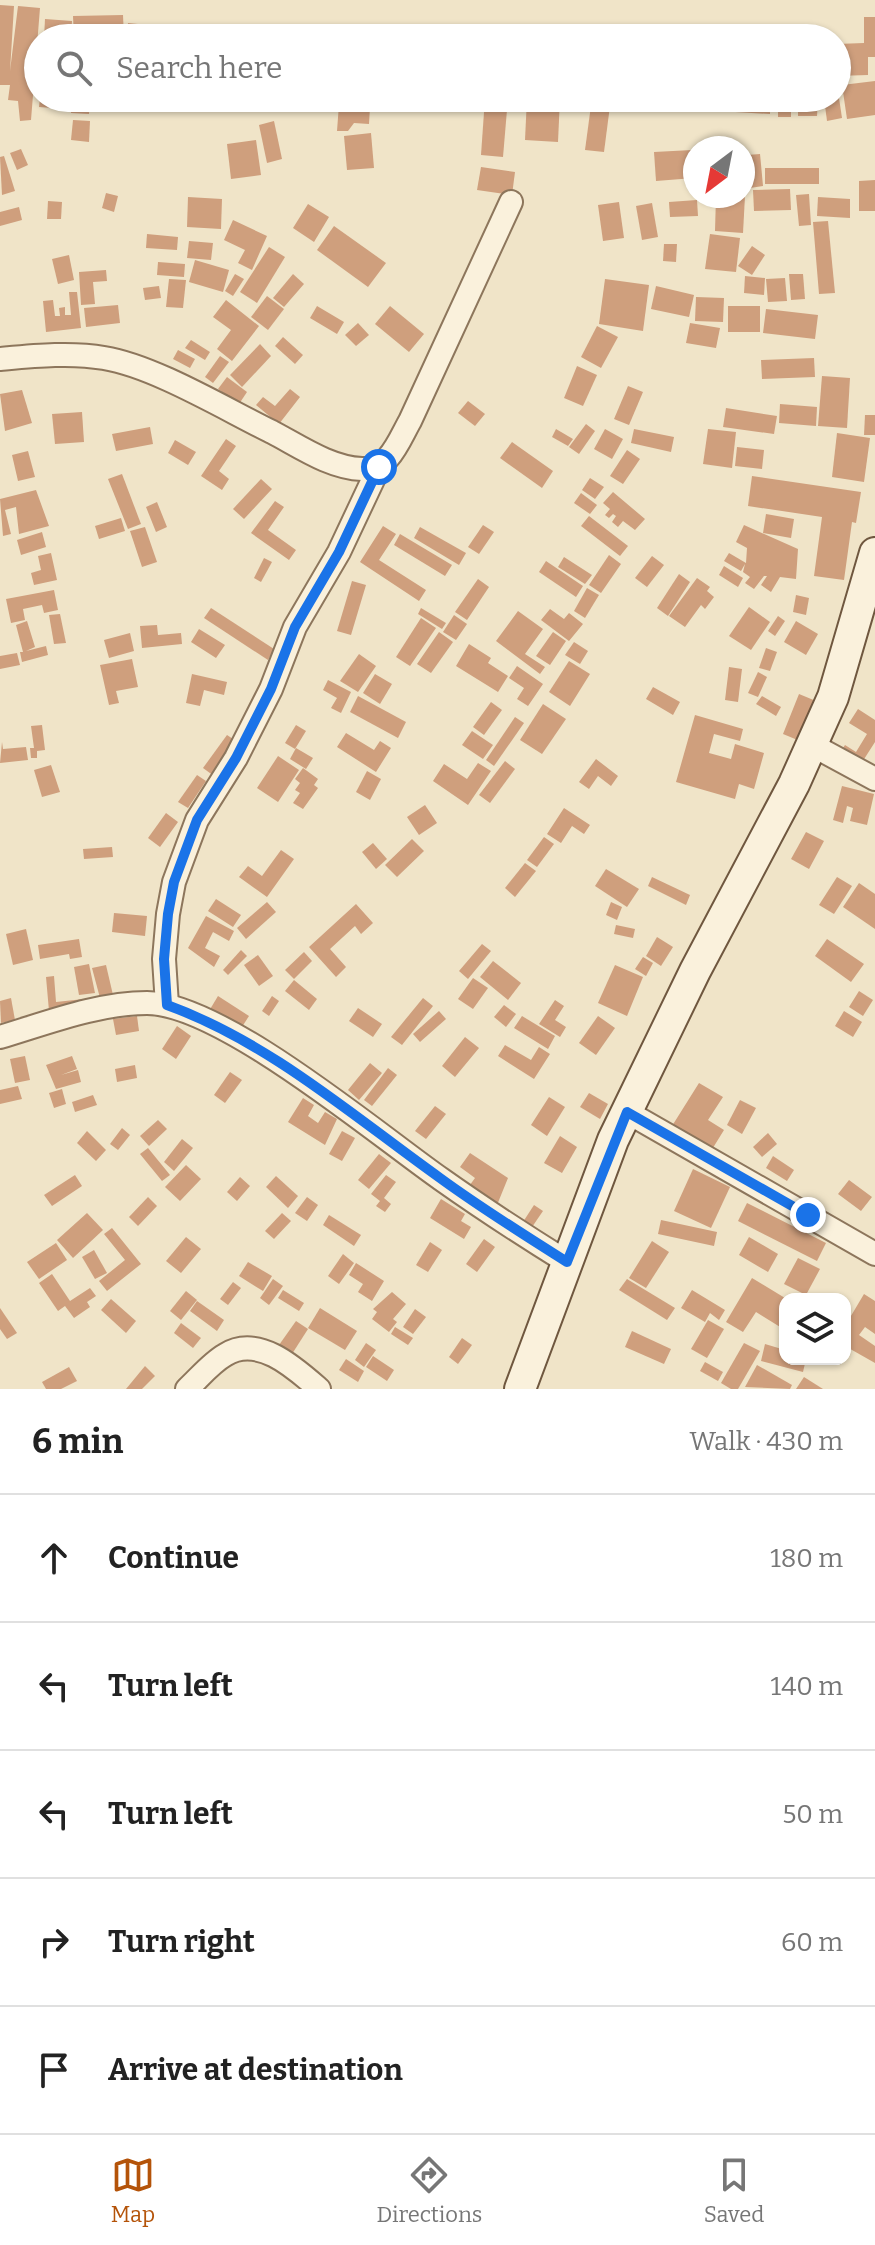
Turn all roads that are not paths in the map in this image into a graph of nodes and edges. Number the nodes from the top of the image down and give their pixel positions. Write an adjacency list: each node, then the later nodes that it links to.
1 (511, 202): 3 (street)
2 (0, 359): 3 (street)
3 (379, 467): 8 (street)
4 (875, 553): 5 (street)
5 (870, 593): 6 (street)
6 (812, 745): 7 (street); 10 (street)
7 (875, 779)
8 (167, 1005): 9 (street); 12 (street)
9 (0, 1037)
10 (627, 1112): 11 (street); 12 (street)
11 (875, 1254)
12 (567, 1262): 15 (street)
13 (187, 1389): 14 (street)
14 (319, 1389)
15 (520, 1389)

